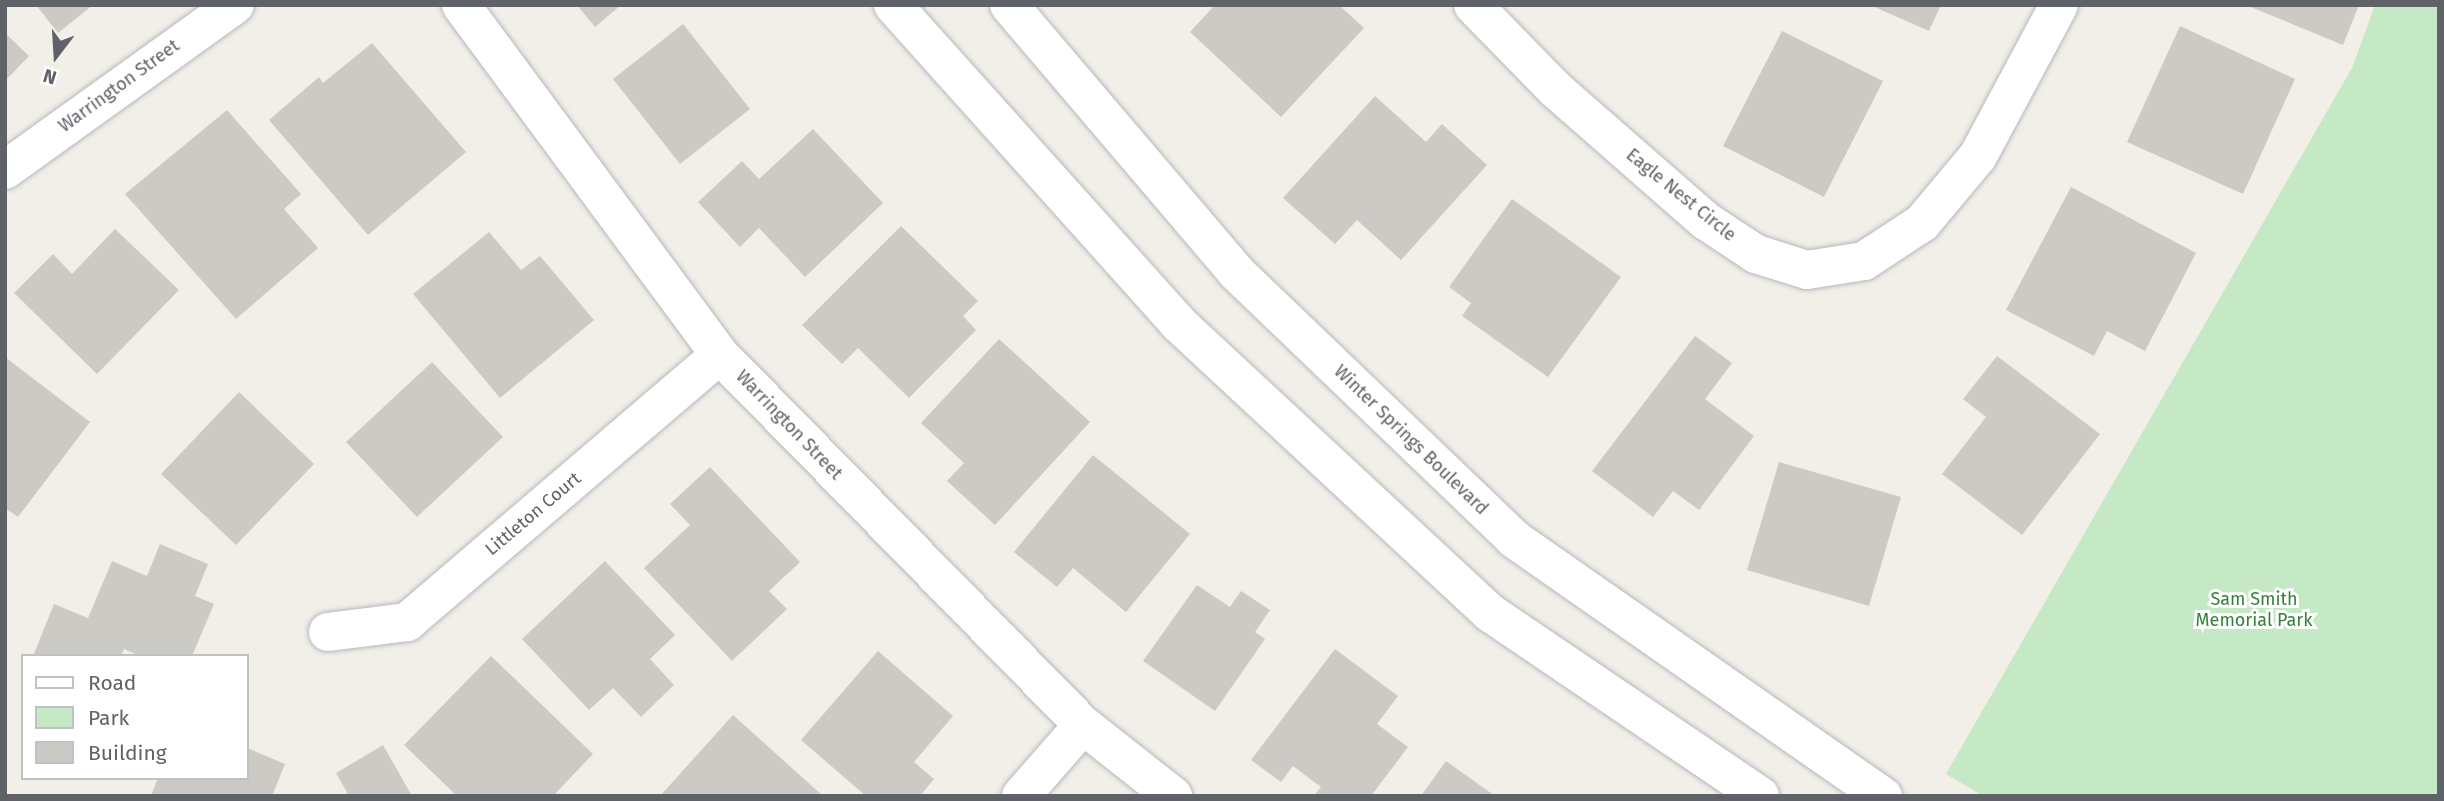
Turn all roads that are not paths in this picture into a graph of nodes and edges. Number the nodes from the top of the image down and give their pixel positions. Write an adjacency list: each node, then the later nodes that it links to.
1 (236, 5): 7 (street, Warrington Street)
2 (461, 5): 8 (street, Warrington Street)
3 (893, 5): 13 (street)
4 (1009, 5): 14 (street, Winter Springs Boulevard)
5 (1473, 5): 6 (street, Eagle Nest Circle)
6 (2059, 5)
7 (5, 170)
8 (720, 355): 9 (street, Littleton Court); 10 (street, Warrington Street)
9 (328, 632)
10 (1083, 725): 11 (street); 12 (street, Warrington Street)
11 (1021, 796)
12 (1173, 796)
13 (1760, 796)
14 (1883, 796)

